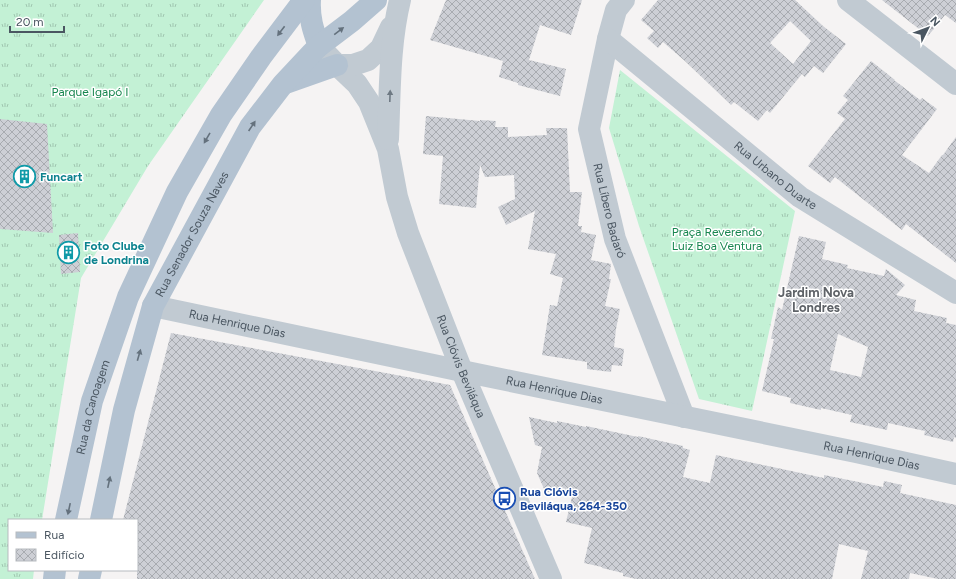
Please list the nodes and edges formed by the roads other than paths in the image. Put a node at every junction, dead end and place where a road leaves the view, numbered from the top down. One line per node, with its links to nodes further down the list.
1 (304, 0): 18 (main road, Rua da Canoagem, one-way to 18)
2 (310, 0): 8 (main road)
3 (376, 0): 8 (main road, Rua Senador Souza Naves, one-way to 3)
4 (624, 0): 7 (street, Rua Líbero Badaró)
5 (848, 0): 11 (street)
6 (399, 7): 9 (street); 12 (street, Rua Clóvis Beviláqua, one-way to 6)
7 (608, 39): 13 (street, Rua Urbano Duarte); 16 (street, Rua Líbero Badaró)
8 (319, 46): 9 (street, Rua Clóvis Beviláqua); 10 (main road, Rua Senador Souza Naves)
9 (337, 65): 10 (main road); 12 (street, Rua Clóvis Beviláqua)
10 (283, 84): 14 (main road, Rua Senador Souza Naves, one-way to 10)
11 (956, 84)
12 (388, 149): 15 (street, Rua Clóvis Beviláqua)
13 (956, 293)
14 (153, 306): 15 (street, Rua Henrique Dias); 19 (main road, Rua Senador Souza Naves, one-way to 14)
15 (462, 371): 16 (street, Rua Henrique Dias); 20 (street, Rua Clóvis Beviláqua)
16 (684, 417): 17 (street, Rua Henrique Dias)
17 (956, 474)
18 (66, 519)
19 (101, 519)
20 (551, 579)

